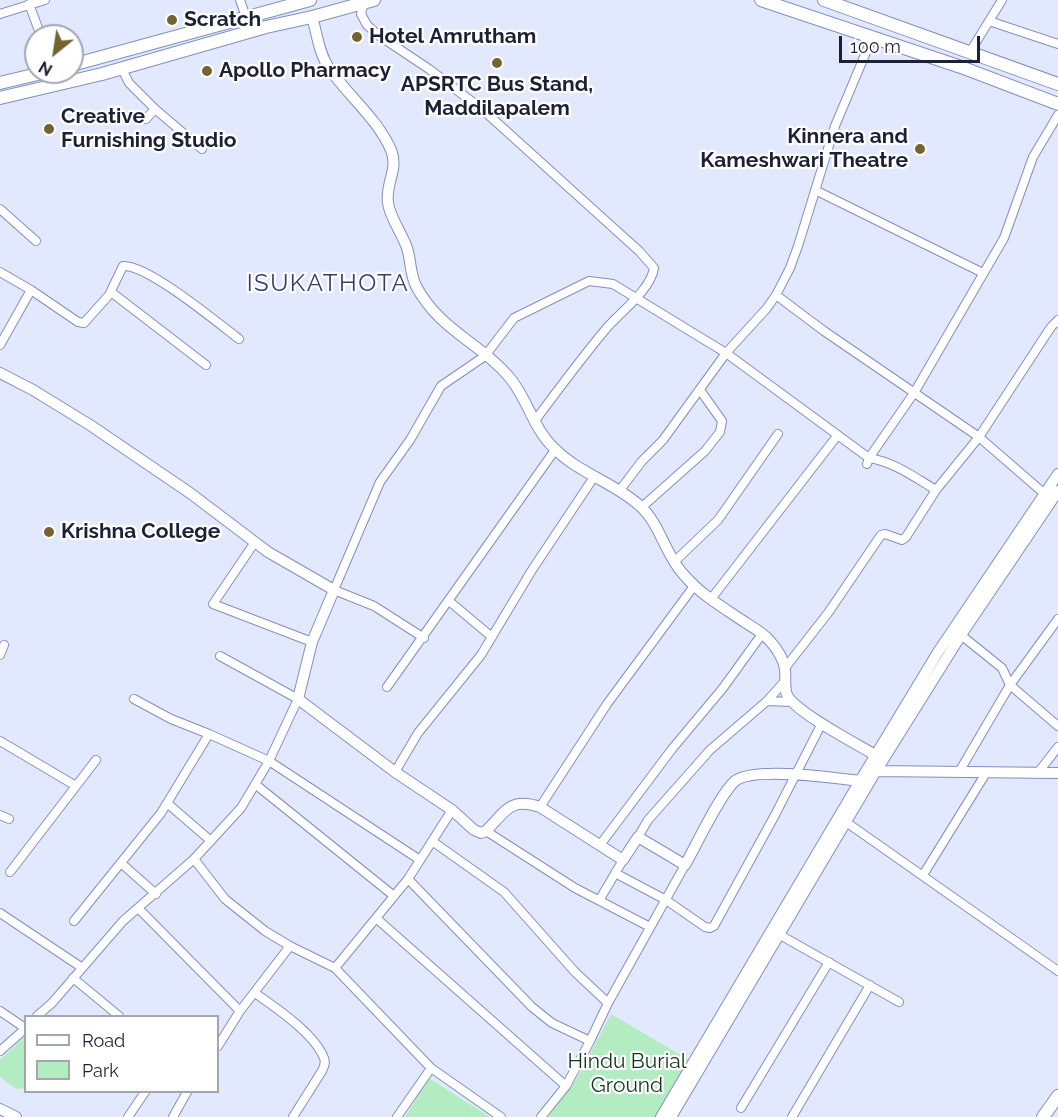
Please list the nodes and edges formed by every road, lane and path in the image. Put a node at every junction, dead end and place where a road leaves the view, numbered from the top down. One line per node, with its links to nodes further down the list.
1 (45, 0): 8 (street)
2 (240, 0): 10 (street)
3 (310, 0): 10 (main road)
4 (761, 0): 14 (main road)
5 (824, 0): 16 (main road)
6 (1002, 0): 12 (street)
7 (369, 1): 11 (main road); 36 (street)
8 (28, 4): 9 (street); 13 (street)
9 (0, 14)
10 (246, 17): 17 (main road)
11 (312, 17): 18 (main road); 41 (street)
12 (988, 21): 15 (street); 16 (street)
13 (36, 24)
14 (872, 38): 23 (main road); 28 (street)
15 (1058, 44)
16 (970, 52): 21 (main road)
17 (84, 62)
18 (121, 67): 22 (main road); 24 (street)
19 (24, 78): 20 (main road)
20 (0, 84)
21 (1058, 84)
22 (0, 98)
23 (1058, 104)
24 (155, 109): 26 (street); 27 (street)
25 (1058, 115): 32 (street)
26 (146, 119)
27 (202, 150)
28 (815, 190): 32 (street); 35 (street)
29 (0, 209): 30 (street)
30 (36, 241)
31 (0, 272): 33 (street)
32 (983, 273): 45 (street)
33 (31, 290): 34 (street); 39 (street)
34 (111, 292): 38 (street); 42 (street)
35 (776, 295): 40 (street); 45 (street)
36 (637, 297): 40 (street); 41 (street); 46 (street)
37 (1058, 320): 49 (street)
38 (239, 339)
39 (0, 345)
40 (726, 353): 44 (street); 48 (street)
41 (485, 356): 46 (street); 61 (street)
42 (206, 364)
43 (0, 372): 58 (street)
44 (700, 390): 54 (street); 57 (street)
45 (914, 393): 49 (street); 51 (street)
46 (534, 422): 50 (street)
47 (778, 434): 59 (street)
48 (837, 436): 51 (street); 62 (street)
49 (979, 436): 55 (street); 56 (street)
50 (555, 450): 53 (street); 63 (street)
51 (868, 461): 55 (street)
52 (1058, 474): 56 (street)
53 (594, 477): 54 (street); 68 (street)
54 (620, 490): 57 (street)
55 (936, 490): 73 (street)
56 (1052, 495): 66 (street); 86 (street)
57 (642, 507): 59 (street)
58 (255, 542): 61 (street); 69 (street)
59 (675, 562): 60 (street)
60 (694, 586): 62 (street); 100 (street)
61 (334, 590): 67 (street); 69 (street)
62 (711, 600): 65 (street)
63 (449, 601): 67 (street); 68 (street)
64 (1058, 619): 75 (street)
65 (762, 634): 73 (street); 109 (street)
66 (961, 635): 75 (street); 89 (street)
67 (424, 638): 76 (street)
68 (492, 638): 90 (street)
69 (312, 642): 78 (street)
70 (4, 645): 71 (street)
71 (0, 655)
72 (220, 656): 78 (street)
73 (785, 668): 74 (street)
74 (785, 681): 79 (street); 80 (street)
75 (1010, 685): 82 (street); 91 (street)
76 (387, 687)
77 (134, 699): 83 (street)
78 (298, 699): 88 (street); 90 (street)
79 (767, 701): 80 (street); 106 (street)
80 (791, 702): 81 (street)
81 (822, 723): 86 (street); 92 (street)
82 (1058, 726)
83 (209, 734): 88 (street); 99 (street)
84 (0, 741): 98 (street)
85 (1058, 747): 95 (street)
86 (876, 755): 96 (street)
87 (96, 760): 98 (street)
88 (269, 762): 97 (street); 111 (street)
89 (876, 771): 91 (street); 96 (street); 104 (street)
90 (395, 772): 101 (street)
91 (958, 772): 93 (street)
92 (797, 773): 96 (street); 114 (street); 122 (street)
93 (986, 773): 95 (street); 117 (street)
94 (1058, 773): 95 (street)
95 (1037, 774)
96 (860, 781): 162 (street)
97 (255, 784): 107 (street); 120 (street)
98 (76, 786): 115 (street)
99 (167, 803): 107 (street); 113 (street)
100 (540, 807): 105 (street); 109 (street)
101 (452, 810): 105 (street); 108 (street)
102 (0, 815): 103 (street)
103 (9, 819)
104 (846, 822): 117 (street); 128 (street)
105 (486, 831): 121 (street)
106 (638, 837): 112 (street); 114 (street)
107 (211, 841): 110 (street)
108 (432, 841): 111 (street); 138 (street)
109 (600, 845): 112 (street)
110 (194, 859): 119 (street); 129 (street)
111 (420, 860): 118 (street)
112 (623, 860): 116 (street)
113 (121, 863): 119 (street); 126 (street)
114 (685, 865): 122 (street)
115 (10, 872)
116 (615, 873): 121 (street); 122 (street)
117 (923, 875): 133 (street)
118 (408, 879): 120 (street); 145 (street)
119 (156, 894): 123 (street)
120 (394, 896): 125 (street)
121 (600, 899): 127 (street)
122 (666, 900): 127 (street)
123 (139, 909): 131 (street); 140 (street)
124 (0, 913): 131 (street)
125 (376, 918): 132 (street); 149 (street)
126 (74, 921)
127 (650, 927): 138 (street)
128 (780, 935): 130 (street); 163 (street)
129 (290, 946): 132 (street); 136 (street)
130 (829, 962): 135 (street); 154 (street)
131 (81, 968): 134 (street)
132 (336, 968): 148 (street)
133 (1058, 971)
134 (73, 978): 141 (street); 142 (street)
135 (870, 985): 137 (street); 164 (street)
136 (255, 993): 140 (street); 158 (street)
137 (899, 1002)
138 (608, 1003): 145 (street)
139 (0, 1011): 143 (street)
140 (240, 1011): 146 (street)
141 (39, 1015)
142 (117, 1015)
143 (24, 1027)
144 (24, 1029): 147 (street)
145 (590, 1041): 149 (street)
146 (219, 1044)
147 (0, 1051)
148 (431, 1068): 159 (street); 160 (street)
149 (566, 1086): 161 (street)
150 (144, 1093): 156 (street)
151 (186, 1093): 157 (street)
152 (1058, 1096): 165 (main road)
153 (0, 1108): 155 (street)
154 (741, 1108)
155 (16, 1117)
156 (128, 1117)
157 (172, 1117)
158 (293, 1117)
159 (397, 1117)
160 (501, 1117)
161 (541, 1117)
162 (661, 1117)
163 (672, 1117)
164 (792, 1117)
165 (1043, 1117)

